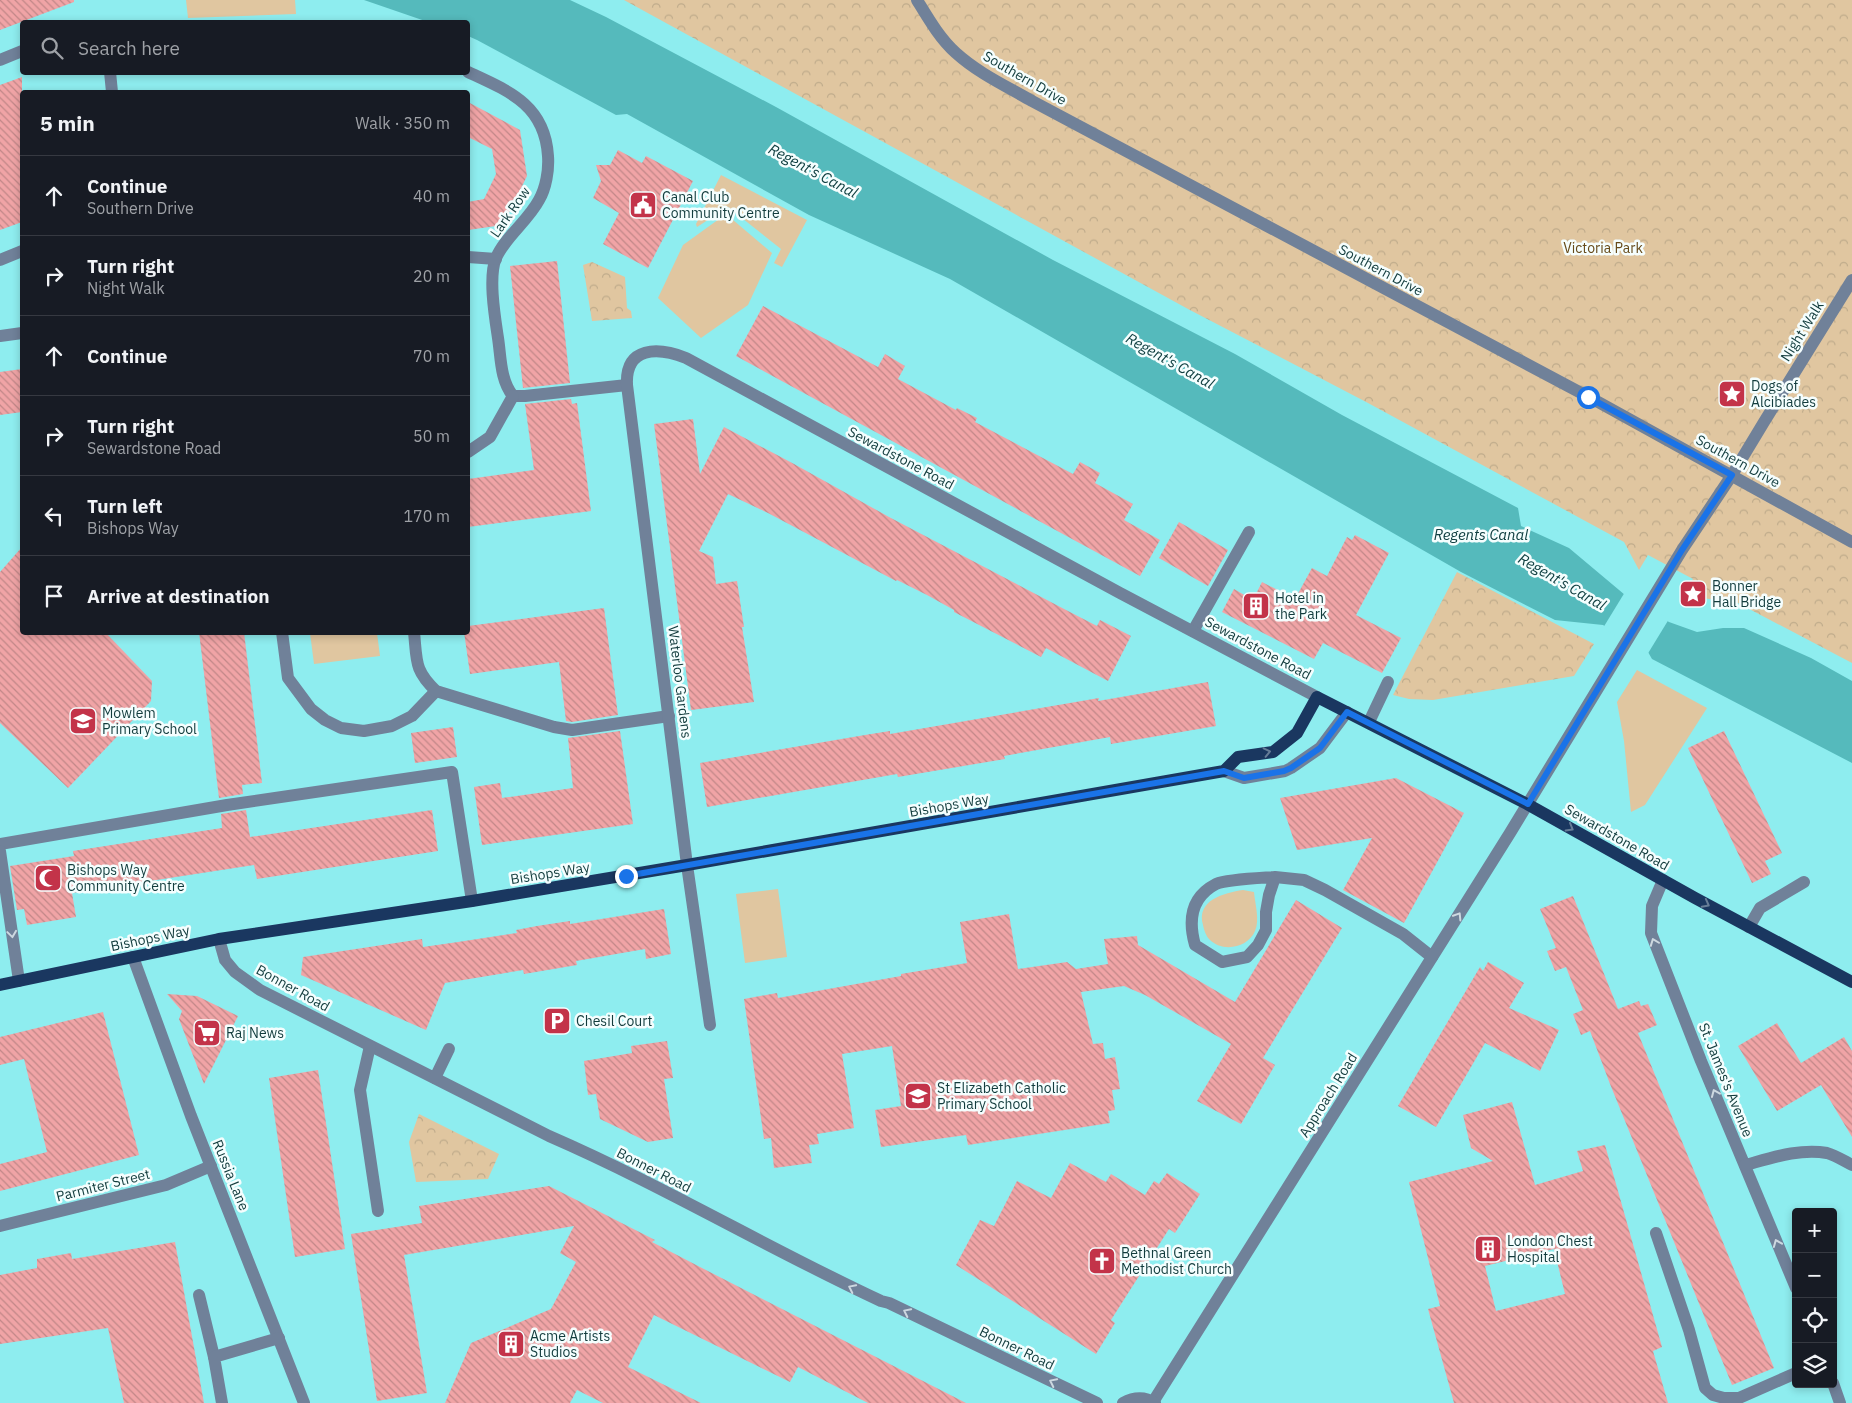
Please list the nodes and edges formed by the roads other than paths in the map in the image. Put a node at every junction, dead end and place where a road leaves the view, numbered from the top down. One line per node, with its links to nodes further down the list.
1 (917, 0): 18 (street, Southern Drive)
2 (20, 52): 3 (street)
3 (0, 60)
4 (470, 73): 9 (street, Lark Row)
5 (110, 75): 6 (street)
6 (112, 90)
7 (20, 252): 10 (street)
8 (470, 257): 9 (street)
9 (496, 259): 16 (street)
10 (0, 260)
11 (1852, 280): 18 (street, Night Walk)
12 (20, 333): 13 (street)
13 (0, 336)
14 (647, 352): 15 (street, Waterloo Gardens); 21 (street, Sewardstone Road)
15 (627, 385): 16 (street); 29 (street, Waterloo Gardens)
16 (513, 396): 17 (street)
17 (470, 451)
18 (1732, 475): 20 (street, Southern Drive); 25 (street, Night Walk)
19 (1249, 532): 21 (street)
20 (1852, 542)
21 (1193, 631): 27 (street, Sewardstone Road)
22 (282, 635): 26 (street)
23 (414, 635): 26 (street)
24 (1388, 682): 30 (street)
25 (1596, 689): 32 (street, Approach Road)
26 (436, 691): 29 (street)
27 (1317, 697): 28 (main road, Sewardstone Road); 31 (main road, Bishops Way, one-way to 27)
28 (1347, 712): 30 (main road, Sewardstone Road); 31 (street, Bishops Way)
29 (669, 716): 35 (street, Waterloo Gardens)
30 (1369, 722): 32 (main road, Sewardstone Road)
31 (1224, 771): 35 (main road, Bishops Way)
32 (1528, 804): 37 (main road, Sewardstone Road, one-way to 37); 43 (street, Approach Road, one-way to 32)
33 (0, 844): 39 (street)
34 (0, 851): 44 (street, one-way to 44)
35 (687, 865): 39 (main road, Bishops Way); 47 (street, Waterloo Gardens)
36 (1275, 878): 36 (street); 43 (street)
37 (1663, 880): 40 (main road, Sewardstone Road, one-way to 40); 51 (street, St. James's Avenue, one-way to 37)
38 (1804, 882): 40 (street)
39 (472, 901): 41 (main road, Bishops Way)
40 (1749, 927): 45 (main road, Sewardstone Road)
41 (219, 939): 42 (main road, Bishops Way); 48 (street, Bonner Road)
42 (133, 957): 44 (main road, Bishops Way); 53 (street, Russia Lane)
43 (1432, 957): 63 (street, Approach Road)
44 (19, 981): 46 (main road, Bishops Way)
45 (1852, 982)
46 (0, 985)
47 (710, 1025)
48 (370, 1046): 50 (street, Bonner Road); 54 (street)
49 (449, 1049): 50 (street)
50 (435, 1078): 66 (street, Bonner Road, one-way to 50)
51 (1745, 1165): 52 (street); 57 (street, St. James's Avenue, one-way to 51)
52 (1852, 1165)
53 (211, 1166): 55 (street, Parmiter Street); 59 (street, Russia Lane)
54 (378, 1212)
55 (0, 1226)
56 (1656, 1233): 61 (street)
57 (1792, 1278)
58 (199, 1295): 60 (street)
59 (280, 1338): 60 (street); 65 (street, Russia Lane)
60 (214, 1358): 64 (street)
61 (1792, 1374)
62 (1835, 1388): 68 (street)
63 (1154, 1402): 67 (street, Approach Road)
64 (222, 1403)
65 (304, 1403)
66 (1097, 1403)
67 (1123, 1403)
68 (1840, 1403)

